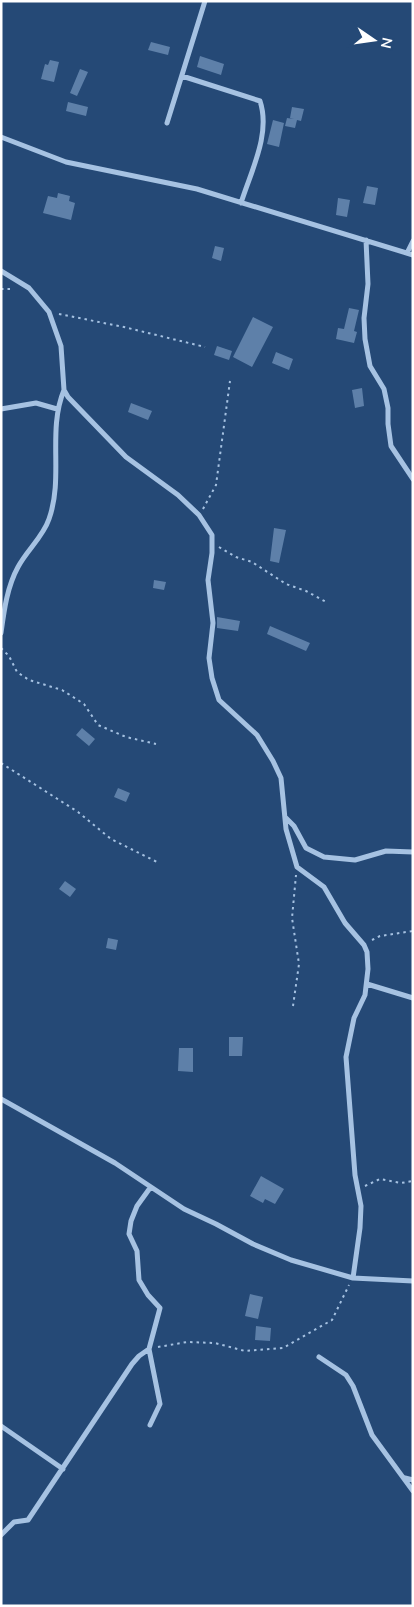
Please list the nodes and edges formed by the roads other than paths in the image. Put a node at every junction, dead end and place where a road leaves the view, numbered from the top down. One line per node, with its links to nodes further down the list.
1 (205, 1): 2 (street)
2 (182, 76): 3 (street); 5 (street)
3 (166, 123)
4 (1, 137): 5 (street)
5 (241, 203): 6 (street)
6 (366, 240): 8 (street); 13 (street)
7 (413, 241): 8 (street)
8 (410, 254)
9 (1, 271): 10 (street)
10 (64, 390): 12 (street); 15 (street)
11 (1, 408): 12 (street)
12 (57, 409): 14 (street)
13 (413, 479)
14 (1, 633)
15 (285, 816): 16 (street); 17 (street)
16 (413, 852)
17 (368, 984): 18 (street); 21 (street)
18 (413, 998)
19 (1, 1099): 20 (street)
20 (150, 1188): 21 (street); 23 (street)
21 (352, 1278): 22 (street)
22 (413, 1281)
23 (149, 1349): 25 (street); 27 (street)
24 (319, 1357): 28 (street)
25 (150, 1425)
26 (1, 1426): 27 (street)
27 (62, 1469): 31 (street)
28 (405, 1478): 29 (street); 30 (street)
29 (413, 1480)
30 (413, 1491)
31 (1, 1535)

